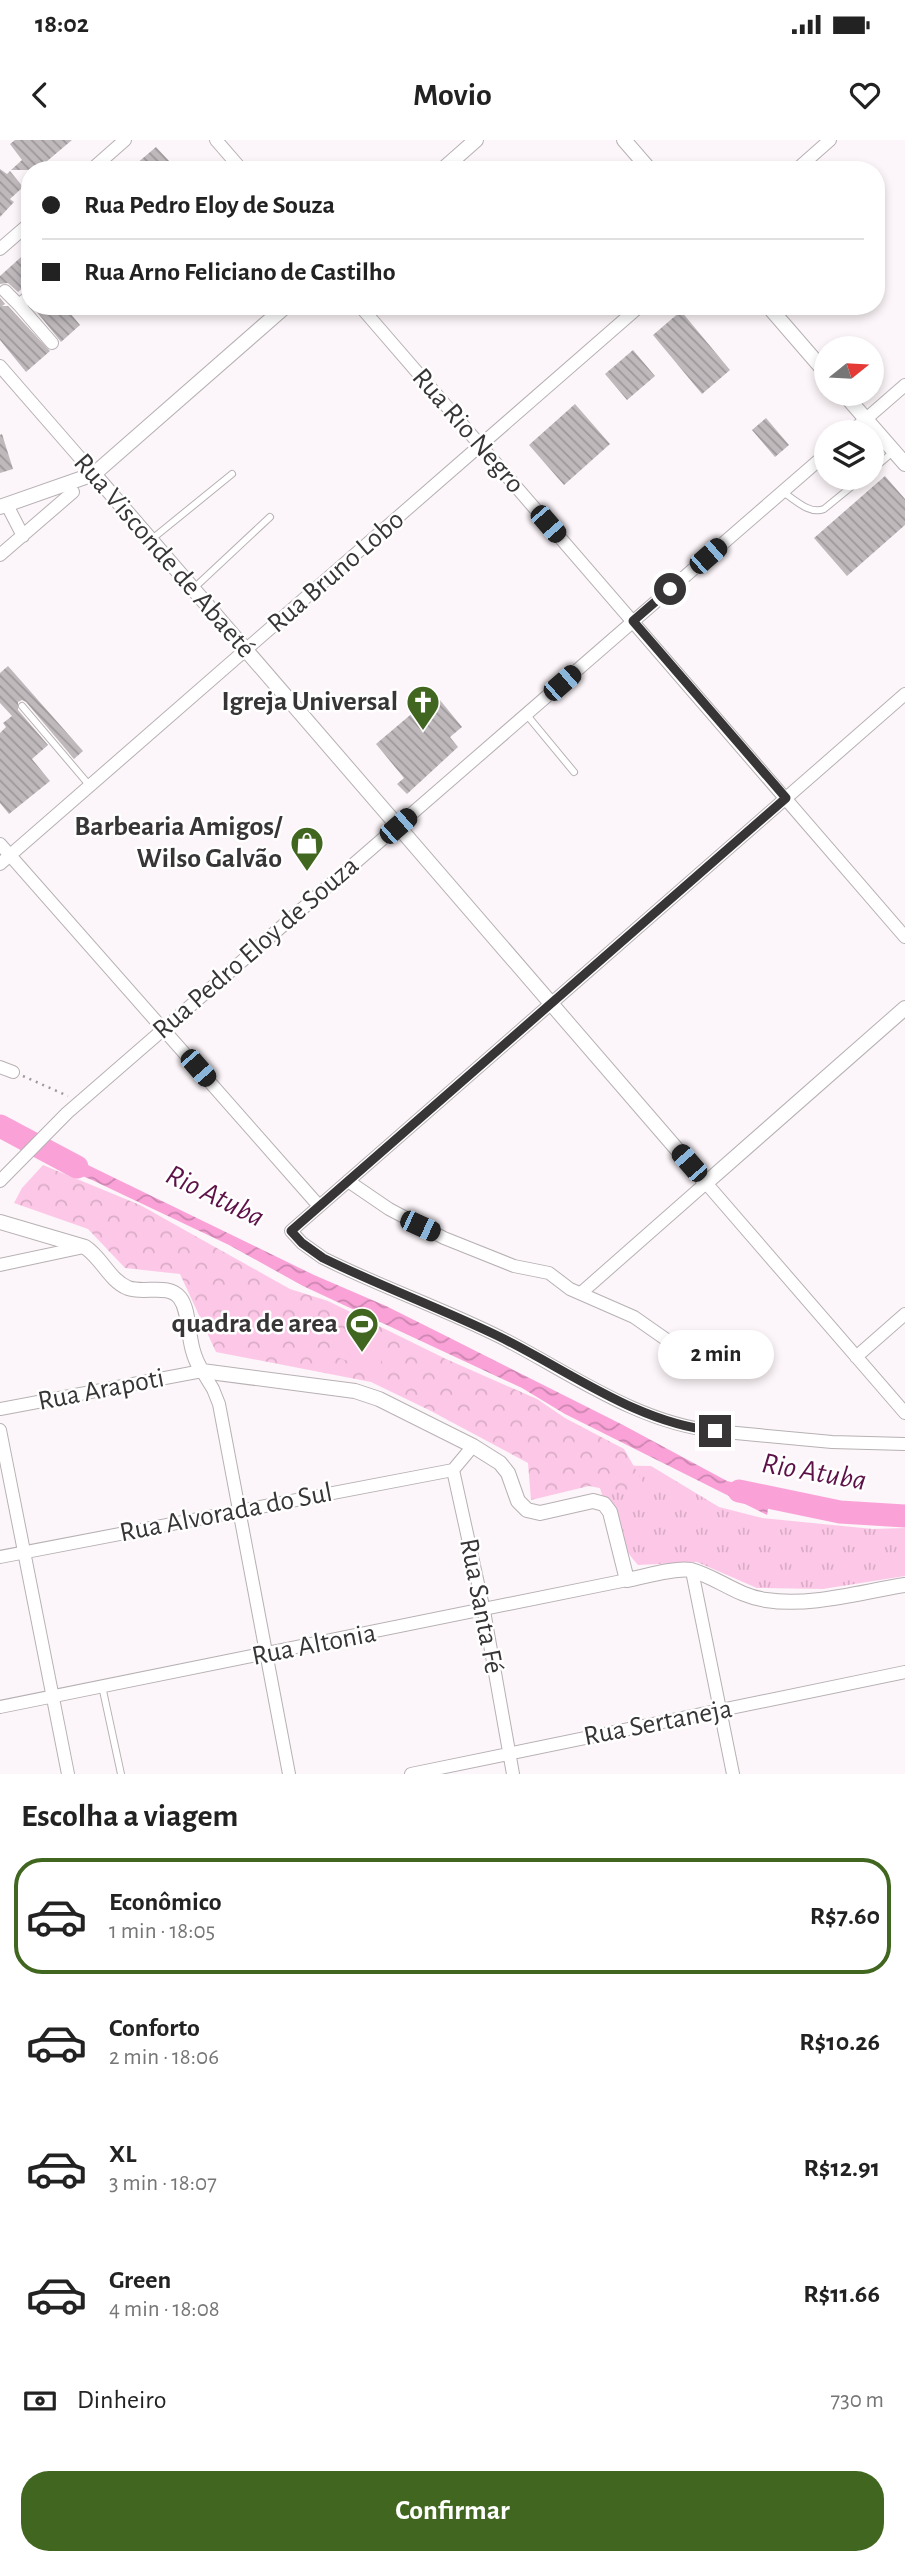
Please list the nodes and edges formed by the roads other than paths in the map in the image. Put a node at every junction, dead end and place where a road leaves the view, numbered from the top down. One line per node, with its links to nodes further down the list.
1 (125, 140): 6 (street)
2 (216, 140): 7 (street)
3 (476, 140): 8 (street)
4 (624, 140): 9 (street)
5 (830, 140): 10 (street)
6 (101, 161)
7 (234, 161)
8 (452, 161)
9 (642, 161)
10 (806, 161)
11 (21, 231): 12 (street)
12 (0, 249)
13 (5, 291): 14 (street)
14 (21, 298)
15 (34, 315): 20 (street)
16 (276, 315): 31 (street)
17 (368, 315): 26 (street, Rua Rio Negro)
18 (630, 315): 26 (street, Rua Bruno Lobo)
19 (776, 315): 21 (street)
20 (52, 343)
21 (814, 359)
22 (0, 366): 31 (street, Rua Visconde de Abaeté)
23 (905, 385): 25 (street)
24 (855, 406): 25 (street)
25 (866, 419): 27 (street)
26 (480, 445): 42 (street, Rua Rio Negro); 43 (street, Rua Bruno Lobo)
27 (894, 451): 28 (lane); 30 (street)
28 (884, 460)
29 (814, 464): 34 (street, Rua Pedro Eloy de Souza)
30 (905, 464)
31 (94, 474): 36 (street); 39 (street, Rua Visconde de Abaeté)
32 (232, 474): 39 (lane)
33 (846, 490): 34 (lane)
34 (783, 491): 42 (street, Rua Pedro Eloy de Souza)
35 (73, 492): 38 (street)
36 (3, 506): 38 (street)
37 (271, 517): 41 (lane)
38 (23, 536): 40 (street)
39 (151, 540): 41 (street, Rua Visconde de Abaeté)
40 (0, 555)
41 (193, 589): 43 (street, Rua Visconde de Abaeté)
42 (633, 621): 46 (street, Rua Pedro Eloy de Souza); 49 (street, Rua Rio Negro)
43 (246, 650): 48 (street, Rua Bruno Lobo); 50 (street, Rua Visconde de Abaeté)
44 (905, 694): 49 (street)
45 (22, 706): 48 (lane)
46 (526, 714): 47 (lane); 50 (street, Rua Pedro Eloy de Souza)
47 (574, 772)
48 (90, 786): 52 (street, Rua Bruno Lobo)
49 (786, 798): 54 (street, Rua Rio Negro); 55 (street)
50 (398, 826): 55 (street, Rua Visconde de Abaeté); 57 (street, Rua Pedro Eloy de Souza)
51 (0, 844): 52 (street)
52 (10, 855): 53 (street, Rua Bruno Lobo); 57 (street)
53 (0, 864)
54 (905, 937)
55 (551, 1003): 61 (street); 62 (street, Rua Visconde de Abaeté)
56 (905, 1009): 62 (street)
57 (163, 1029): 60 (street, Rua Pedro Eloy de Souza); 63 (street)
58 (0, 1067): 59 (street)
59 (13, 1072)
60 (0, 1181)
61 (348, 1181): 63 (street); 67 (street)
62 (706, 1183): 67 (street); 69 (street, Rua Visconde de Abaeté)
63 (319, 1206): 75 (street)
64 (0, 1222): 65 (street)
65 (85, 1247): 66 (street); 71 (street)
66 (0, 1265)
67 (580, 1293): 70 (street)
68 (905, 1314): 69 (street)
69 (856, 1357): 73 (street, Rua Visconde de Abaeté)
70 (694, 1359)
71 (202, 1371): 72 (street, Rua Arapoti); 76 (street); 78 (street)
72 (0, 1409)
73 (905, 1413)
74 (0, 1430): 79 (street)
75 (905, 1444)
76 (473, 1446): 77 (street); 82 (street)
77 (453, 1470): 78 (street, Rua Alvorada do Sul); 84 (street, Rua Santa Fé)
78 (239, 1510): 79 (street, Rua Alvorada do Sul); 85 (street)
79 (24, 1552): 80 (street, Rua Alvorada do Sul); 88 (street)
80 (0, 1557)
81 (692, 1571): 82 (street); 83 (street); 90 (street)
82 (627, 1580): 84 (street, Rua Altonia)
83 (905, 1585)
84 (484, 1611): 85 (street, Rua Altonia); 91 (street, Rua Santa Fé)
85 (267, 1655): 87 (street, Rua Altonia); 94 (street)
86 (905, 1672): 90 (street, Rua Sertaneja)
87 (102, 1686): 88 (street, Rua Altonia); 93 (lane)
88 (52, 1696): 89 (street, Rua Altonia); 92 (street)
89 (0, 1707)
90 (720, 1711): 91 (street, Rua Sertaneja); 97 (street)
91 (509, 1754): 95 (street, Rua Sertaneja); 96 (street, Rua Santa Fé)
92 (68, 1774)
93 (121, 1774)
94 (289, 1774)
95 (411, 1774)
96 (513, 1774)
97 (733, 1774)

